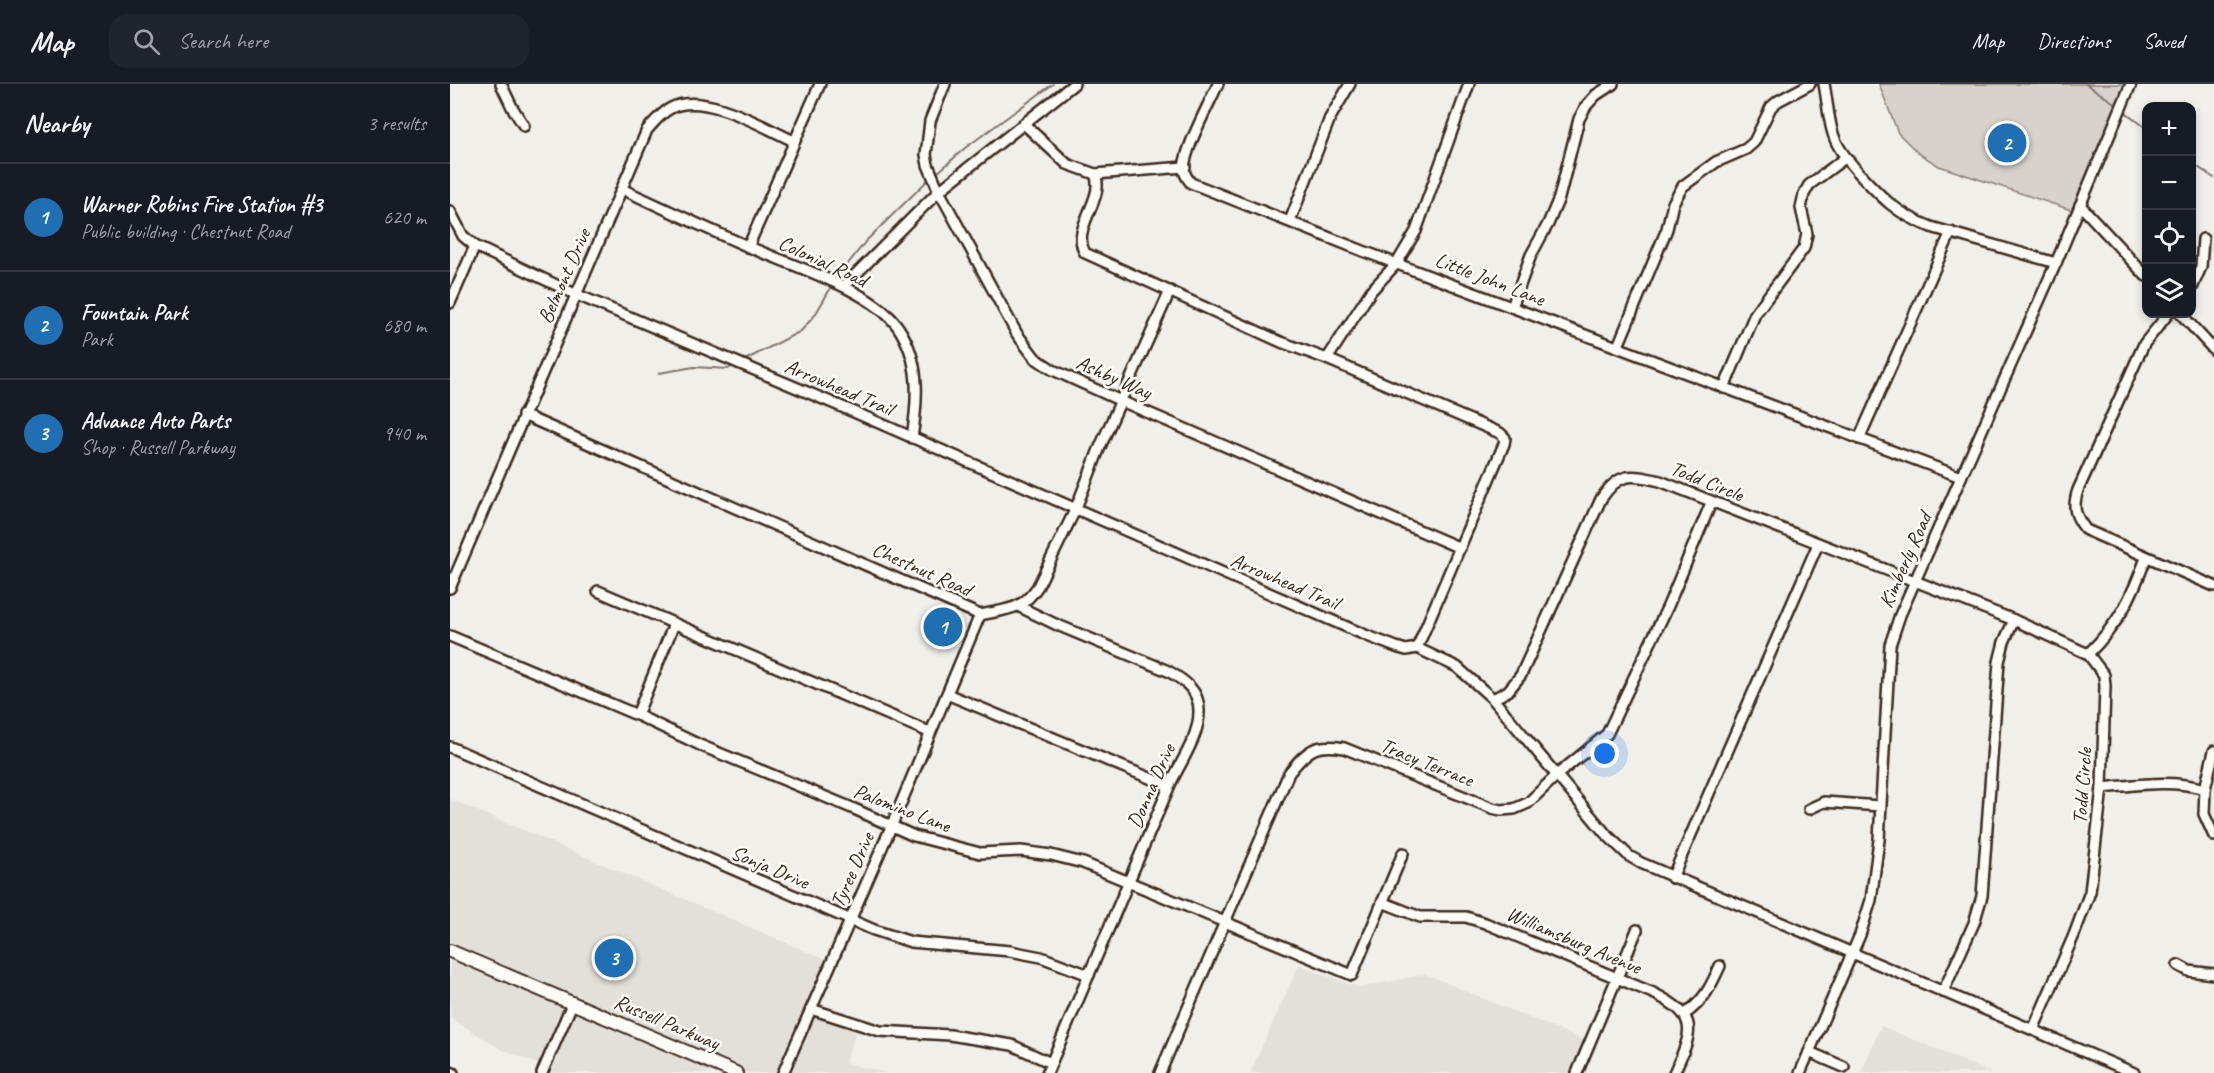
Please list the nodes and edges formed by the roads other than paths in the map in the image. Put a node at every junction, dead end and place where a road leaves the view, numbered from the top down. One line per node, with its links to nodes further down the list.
1 (501, 84): 13 (street)
2 (819, 84): 14 (street)
3 (945, 84): 19 (street, Ashby Way)
4 (1074, 84): 12 (street)
5 (1218, 84): 16 (street)
6 (1350, 84): 22 (street)
7 (1469, 84): 27 (street)
8 (1613, 84): 35 (street)
9 (1810, 84): 38 (street)
10 (1824, 84): 15 (street)
11 (2131, 84): 20 (street, Kimberly Road)
12 (1024, 124): 17 (street); 19 (street)
13 (524, 126)
14 (794, 141): 18 (street, Belmont Drive); 26 (street)
15 (1845, 158): 23 (street); 41 (street)
16 (1185, 167): 17 (street); 22 (street, Little John Lane)
17 (1095, 174): 32 (street)
18 (622, 189): 26 (street, Colonial Road); 33 (street, Belmont Drive)
19 (939, 191): 31 (street); 42 (street, Ashby Way)
20 (2080, 205): 28 (street, Kimberly Road); 29 (street)
21 (450, 211): 25 (street, Arrowhead Trail)
22 (1290, 221): 27 (street, Little John Lane)
23 (1951, 232): 28 (street); 45 (street)
24 (2203, 239): 30 (street)
25 (475, 246): 33 (street, Arrowhead Trail); 34 (street)
26 (748, 247): 31 (street, Colonial Road)
27 (1398, 263): 35 (street, Little John Lane); 40 (street)
28 (2056, 263): 46 (street, Kimberly Road)
29 (2142, 272)
30 (2196, 279)
31 (844, 286): 44 (street, Colonial Road)
32 (1170, 291): 40 (street); 42 (street)
33 (575, 294): 43 (street, Belmont Drive); 44 (street, Arrowhead Trail)
34 (450, 303)
35 (1512, 307): 38 (street, Little John Lane)
36 (2165, 318): 51 (street)
37 (2185, 318): 39 (street)
38 (1618, 346): 41 (street, Little John Lane)
39 (2214, 350)
40 (1327, 359): 50 (street)
41 (1724, 388): 45 (street, Little John Lane)
42 (1121, 401): 48 (street); 50 (street, Ashby Way)
43 (523, 415): 54 (street, Belmont Drive); 57 (street, Chestnut Road)
44 (912, 438): 48 (street, Arrowhead Trail)
45 (1858, 439): 46 (street, Little John Lane)
46 (1961, 477): 52 (street, Kimberly Road)
47 (1711, 503): 49 (street, Todd Circle); 64 (street, Todd Circle); 69 (street, Tracy Terrace)
48 (1076, 508): 56 (street); 61 (street, Arrowhead Trail)
49 (1818, 544): 52 (street, Todd Circle); 78 (street)
50 (1460, 548): 61 (street)
51 (2146, 558): 53 (street); 62 (street)
52 (1916, 581): 58 (street, Todd Circle); 73 (street, Kimberly Road)
53 (2214, 586)
54 (450, 588)
55 (598, 591): 59 (street)
56 (1020, 607): 57 (street, Chestnut Road); 70 (street, Donna Drive)
57 (980, 615): 63 (street, Tyree Drive)
58 (2014, 621): 62 (street, Todd Circle); 91 (street)
59 (674, 624): 65 (street); 66 (street)
60 (450, 636): 65 (street, Palomino Lane)
61 (1417, 648): 64 (street)
62 (2088, 654): 71 (street, Todd Circle)
63 (947, 694): 66 (street, Tyree Drive); 70 (street)
64 (1493, 699): 69 (street)
65 (637, 715): 75 (street, Palomino Lane)
66 (929, 732): 75 (street, Tyree Drive)
67 (450, 747): 81 (street, Sonja Drive)
68 (2214, 751): 72 (street)
69 (1558, 774): 78 (street); 82 (street, Tracy Terrace)
70 (1169, 786): 79 (street, Donna Drive)
71 (2102, 788): 72 (street); 95 (street, Todd Circle)
72 (2205, 789): 76 (street)
73 (1880, 806): 74 (street); 85 (street, Kimberly Road)
74 (1809, 809)
75 (891, 827): 79 (street, Palomino Lane); 81 (street, Tyree Drive)
76 (2214, 836)
77 (1403, 853): 80 (street)
78 (1672, 878): 85 (street)
79 (1130, 882): 82 (street, Palomino Lane); 89 (street, Donna Drive)
80 (1382, 902): 82 (street, Palomino Lane); 90 (street, Williamsburg Avenue)
81 (849, 921): 89 (street, Sonja Drive); 93 (street, Tyree Drive)
82 (1224, 922): 103 (street, Tracy Terrace)
83 (1637, 930): 90 (street)
84 (450, 951): 92 (main road, Russell Parkway)
85 (1852, 952): 91 (street); 96 (street, Kimberly Road)
86 (2178, 965): 88 (street)
87 (1720, 966): 94 (street)
88 (2214, 974)
89 (1089, 975): 97 (street, Donna Drive)
90 (1617, 978): 94 (street, Williamsburg Avenue); 104 (street)
91 (1943, 992): 95 (street)
92 (572, 1004): 99 (street); 100 (main road, Russell Parkway)
93 (811, 1009): 97 (street); 101 (street, Tyree Drive)
94 (1685, 1014): 105 (street)
95 (2033, 1030): 107 (street)
96 (1809, 1052): 98 (street); 106 (street, Kimberly Road)
97 (1051, 1063): 102 (street, Donna Drive)
98 (1844, 1066)
99 (542, 1073)
100 (736, 1073)
101 (783, 1073)
102 (1047, 1073)
103 (1160, 1073)
104 (1577, 1073)
105 (1674, 1073)
106 (1800, 1073)
107 (2134, 1073)

